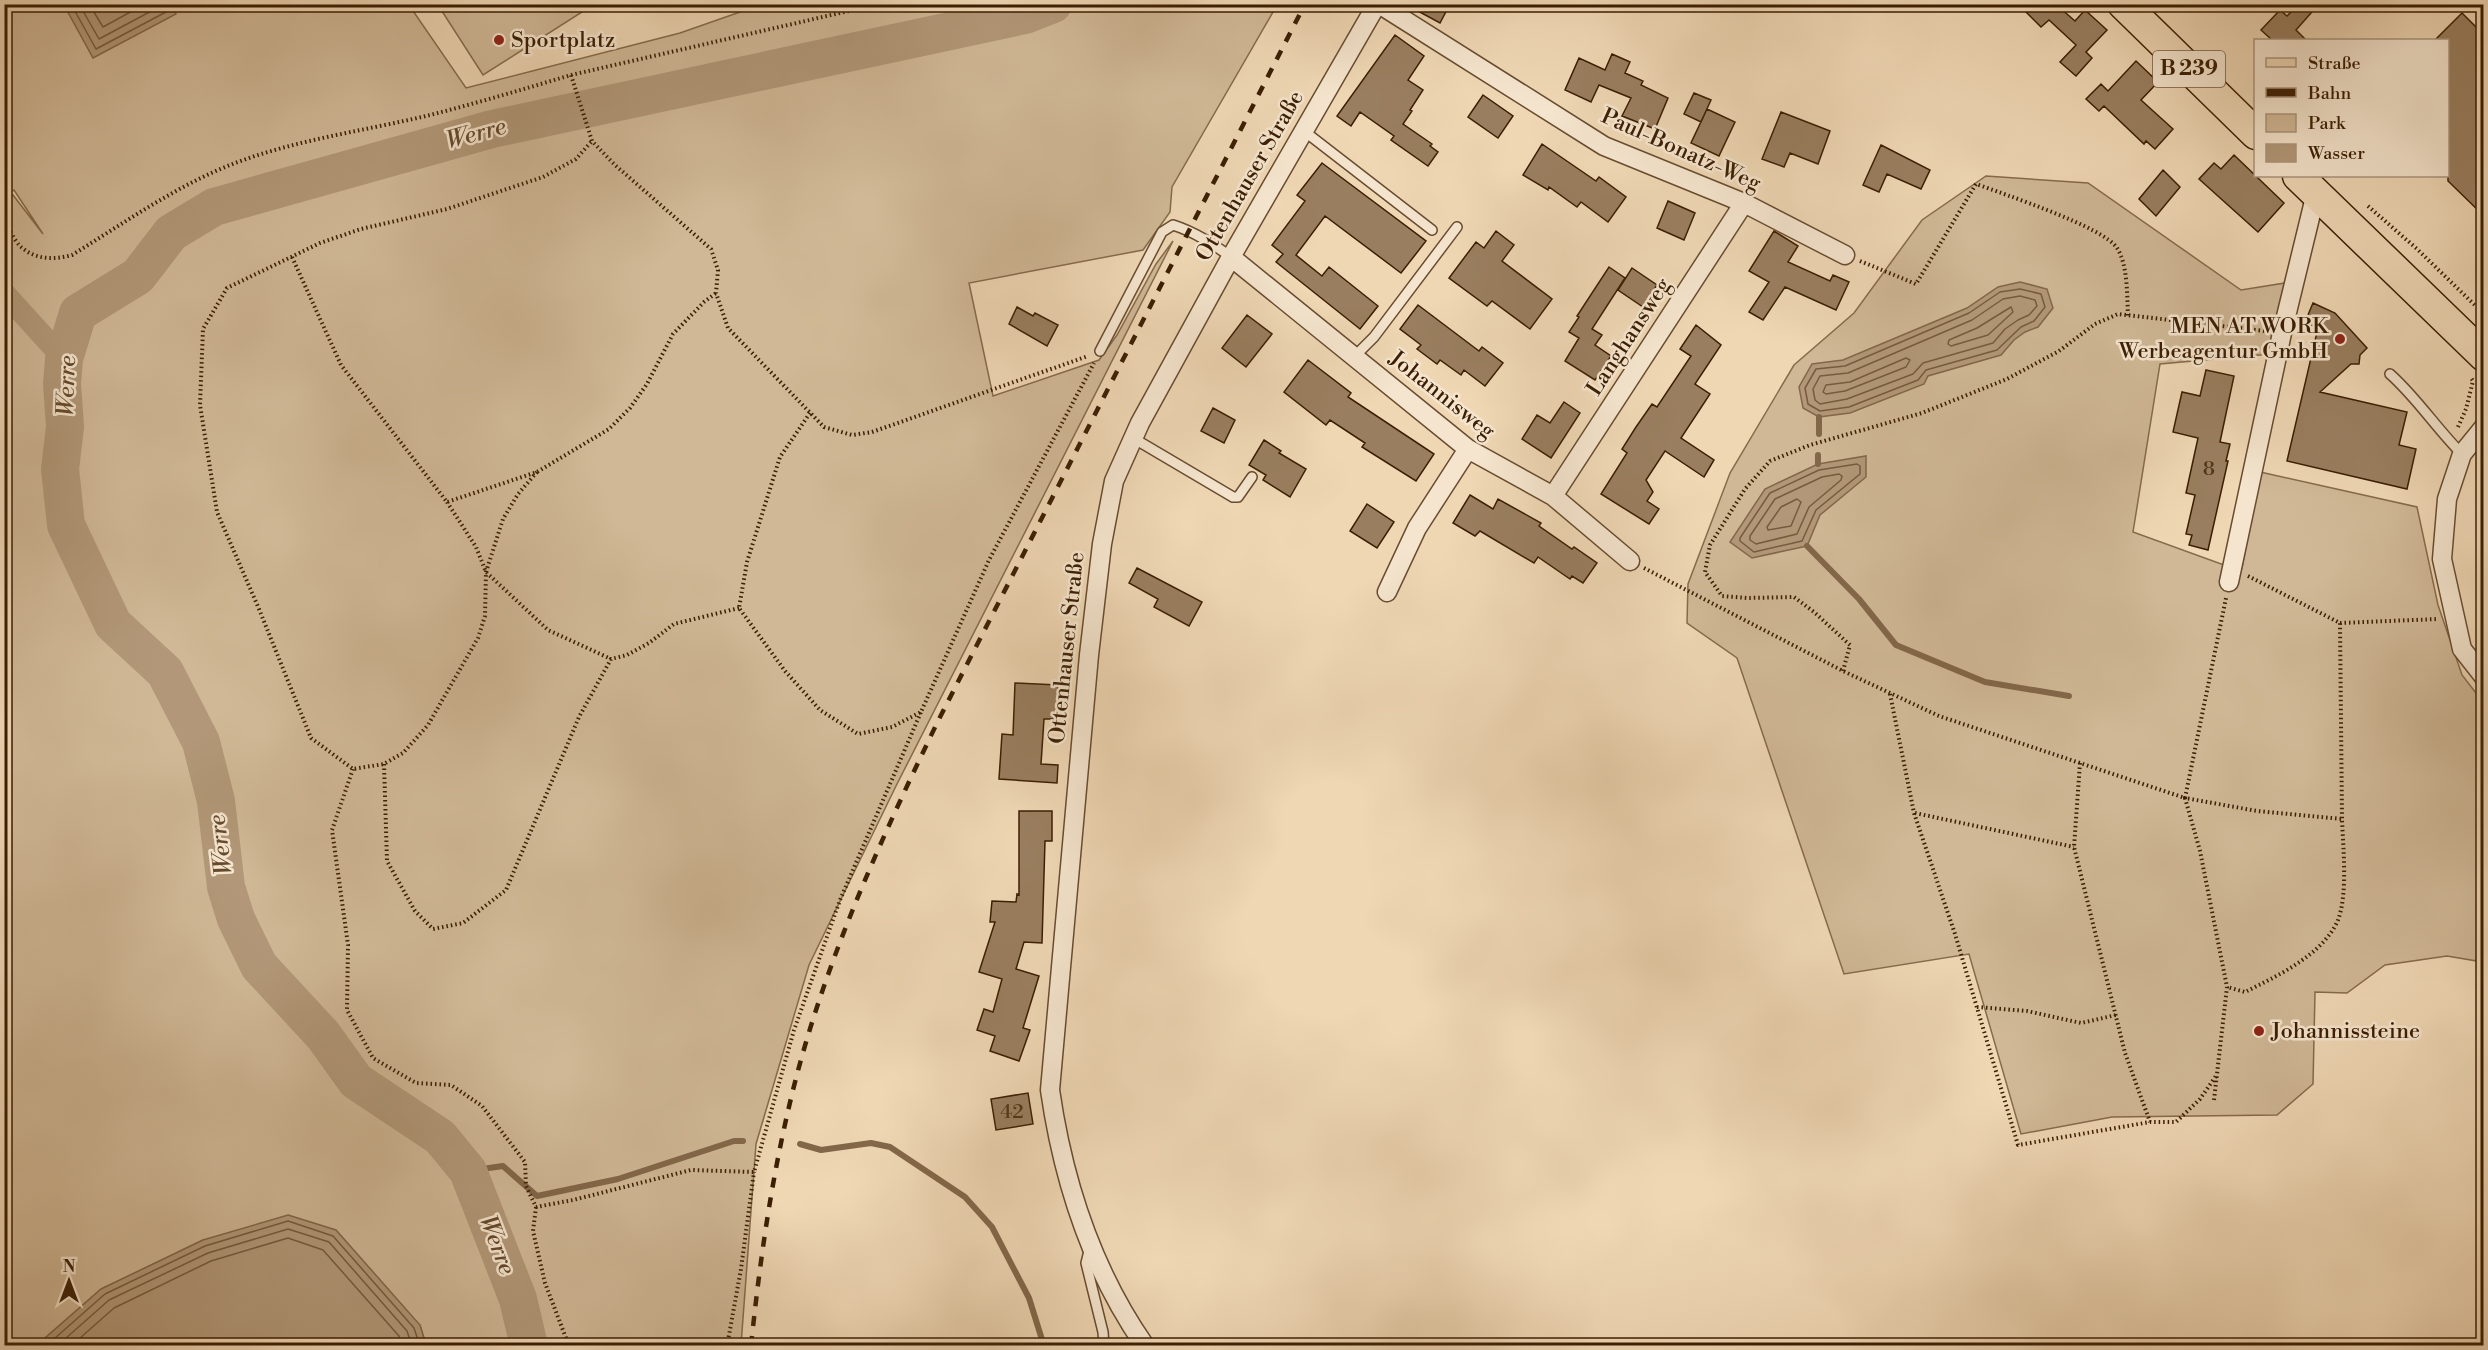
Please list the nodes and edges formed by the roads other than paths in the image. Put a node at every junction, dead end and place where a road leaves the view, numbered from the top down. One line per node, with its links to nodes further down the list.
1 (1378, 4): 3 (street, Ottenhauser Straße); 6 (street, Paul-Bonatz-Weg)
2 (2123, 4): 4 (main road, B 239)
3 (1304, 131): 8 (lane); 10 (street, Ottenhauser Straße)
4 (2254, 132)
5 (2307, 184): 13 (main road); 22 (street)
6 (1744, 203): 9 (street, Paul-Bonatz-Weg); 20 (street, Langhansweg)
7 (1457, 227): 12 (lane)
8 (1432, 230)
9 (1845, 255)
10 (1231, 257): 11 (lane); 12 (street, Johannisweg); 16 (street, Ottenhauser Straße)
11 (1100, 351)
12 (1354, 357): 18 (street, Johannisweg)
13 (2476, 365)
14 (2390, 374): 17 (lane)
15 (2484, 427): 17 (street)
16 (1133, 438): 19 (lane); 25 (street, Ottenhauser Straße)
17 (2456, 448): 24 (street)
18 (1468, 449): 20 (street, Johannisweg); 23 (street)
19 (1251, 477)
20 (1553, 496): 21 (street, Johannisweg)
21 (1630, 561)
22 (2231, 575)
23 (1388, 592)
24 (2484, 677)
25 (1090, 1245): 26 (lane); 27 (street, Ottenhauser Straße)
26 (1104, 1346)
27 (1145, 1346)

